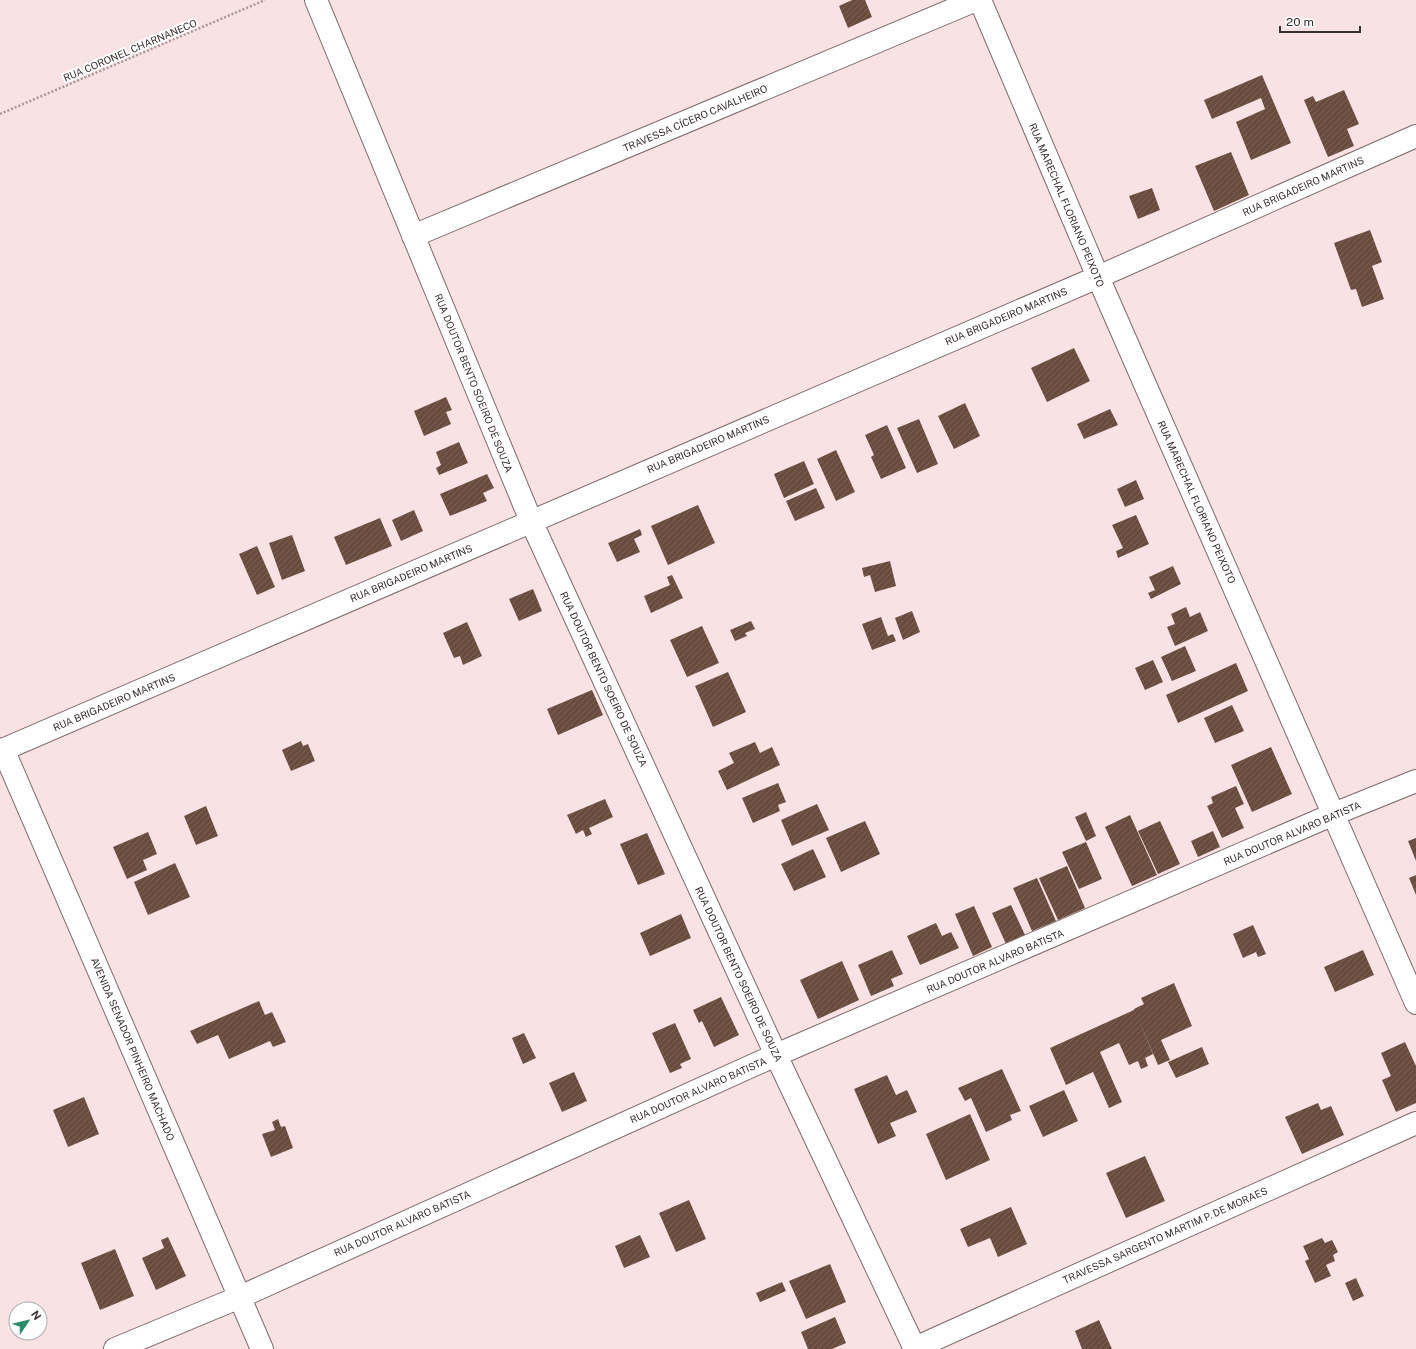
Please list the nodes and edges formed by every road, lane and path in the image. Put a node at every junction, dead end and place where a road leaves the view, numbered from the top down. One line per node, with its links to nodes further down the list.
1 (265, 0): 5 (path, RUA CORONEL CHARNANECO)
2 (316, 0): 7 (street, RUA DOUTOR BENTO SOEIRO DE SOUZA)
3 (976, 0): 7 (street, TRAVESSA CÍCERO CAVALHEIRO)
4 (980, 0): 8 (street, RUA MARECHAL FLORIANO PEIXOTO)
5 (0, 114)
6 (1416, 136): 8 (street, RUA BRIGADEIRO MARTINS)
7 (413, 236): 9 (street, RUA DOUTOR BENTO SOEIRO DE SOUZA)
8 (1098, 277): 9 (street, RUA BRIGADEIRO MARTINS); 12 (street, RUA MARECHAL FLORIANO PEIXOTO)
9 (531, 521): 10 (street, RUA BRIGADEIRO MARTINS); 14 (street, RUA DOUTOR BENTO SOEIRO DE SOUZA)
10 (2, 750): 16 (street, AVENIDA SENADOR PINHEIRO MACHADO)
11 (1416, 781): 12 (street, RUA DOUTOR ALVARO BATISTA)
12 (1334, 814): 13 (street, RUA MARECHAL FLORIANO PEIXOTO); 14 (street, RUA DOUTOR ALVARO BATISTA)
13 (1416, 1004)
14 (776, 1055): 16 (street, RUA DOUTOR ALVARO BATISTA); 19 (street, RUA DOUTOR BENTO SOEIRO DE SOUZA)
15 (1416, 1122): 19 (street, TRAVESSA SARGENTO MARTIM P. DE MORAES)
16 (240, 1296): 17 (street, RUA DOUTOR ALVARO BATISTA); 18 (street, AVENIDA SENADOR PINHEIRO MACHADO)
17 (115, 1349)
18 (262, 1349)
19 (915, 1349)

